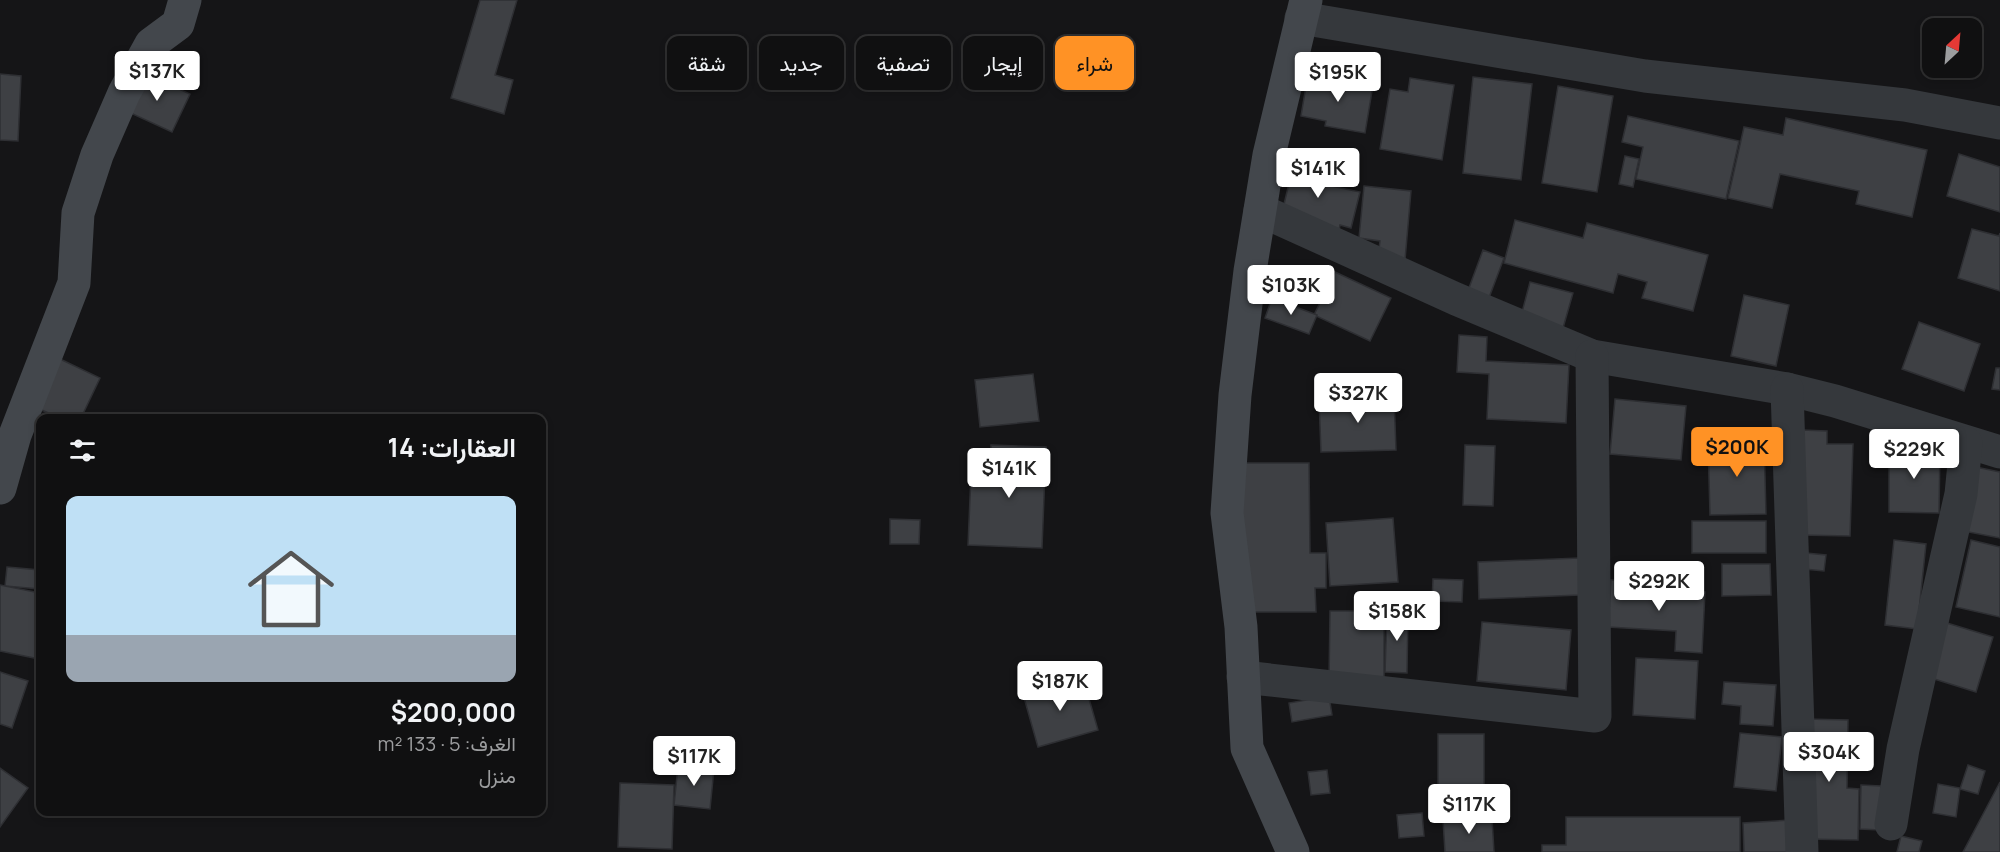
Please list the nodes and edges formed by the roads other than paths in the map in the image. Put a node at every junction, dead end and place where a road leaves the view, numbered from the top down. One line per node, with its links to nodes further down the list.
1 (185, 0): 9 (street)
2 (1304, 9): 3 (street); 4 (street)
3 (2000, 123)
4 (1260, 210): 5 (street); 10 (street)
5 (1592, 356): 6 (street); 10 (street)
6 (1786, 389): 7 (street); 13 (street)
7 (1966, 443): 8 (street); 11 (street)
8 (2000, 452)
9 (0, 488)
10 (1243, 677): 12 (street)
11 (1891, 824)
12 (1293, 852)
13 (1802, 852)

